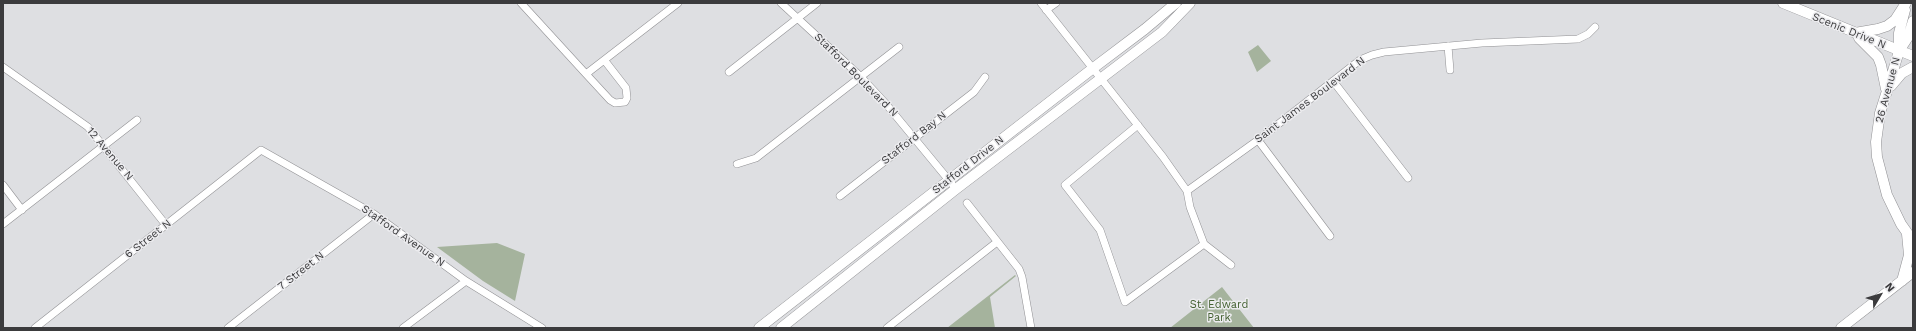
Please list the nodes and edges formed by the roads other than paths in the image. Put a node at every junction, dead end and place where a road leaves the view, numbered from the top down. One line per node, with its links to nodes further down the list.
1 (521, 3): 26 (street)
2 (678, 3): 20 (street)
3 (781, 3): 12 (street, Stafford Boulevard N)
4 (817, 3): 12 (street)
5 (1041, 3): 11 (street)
6 (1056, 3): 11 (street)
7 (1176, 3): 23 (main road, Stafford Drive N)
8 (1190, 3): 29 (main road, Stafford Drive N)
9 (1906, 3): 15 (main road); 18 (main road)
10 (1782, 4): 15 (main road, Scenic Drive N)
11 (1046, 10): 23 (street)
12 (797, 18): 25 (street); 27 (street, Stafford Boulevard N)
13 (1913, 21): 18 (main road)
14 (1595, 27): 16 (street, Saint James Boulevard N)
15 (1854, 33): 18 (main road, Scenic Drive N); 31 (main road)
16 (1448, 46): 24 (street); 30 (street, Saint James Boulevard N)
17 (898, 47): 27 (street)
18 (1899, 51): 19 (main road, Scenic Drive N); 31 (main road, 26 Avenue N)
19 (1913, 56)
20 (604, 61): 26 (street); 26 (street)
21 (3, 66): 36 (street, 12 Avenue N)
22 (1913, 67): 31 (main road)
23 (1092, 69): 29 (street); 40 (main road, Stafford Drive N)
24 (1450, 70)
25 (729, 72)
26 (586, 74)
27 (860, 76): 34 (street, Stafford Boulevard N); 38 (street)
28 (985, 77): 34 (street, Stafford Bay N)
29 (1101, 78): 33 (street); 42 (main road, Stafford Drive N)
30 (1333, 81): 35 (street, Saint James Boulevard N); 39 (street)
31 (1887, 91): 50 (main road, 26 Avenue N)
32 (137, 120): 36 (street)
33 (1138, 125): 43 (street); 54 (street)
34 (915, 137): 40 (street, Stafford Boulevard N); 44 (street, Stafford Bay N)
35 (1258, 140): 43 (street, Saint James Boulevard N); 51 (street)
36 (105, 146): 46 (street); 49 (street, 12 Avenue N)
37 (261, 150): 47 (street, Stafford Avenue N); 49 (street, 6 Street N)
38 (737, 164)
39 (1408, 178)
40 (949, 180): 42 (street, Stafford Boulevard N); 64 (main road, Stafford Drive N)
41 (3, 185): 46 (street)
42 (956, 189): 65 (main road, Stafford Drive N)
43 (1187, 192): 54 (street)
44 (840, 196)
45 (967, 203): 53 (street)
46 (22, 210): 48 (street)
47 (374, 214): 57 (street, Stafford Avenue N); 61 (street, 7 Street N)
48 (3, 224)
49 (166, 225): 60 (street, 6 Street N)
50 (1907, 233): 52 (main road, 26 Avenue N); 58 (main road)
51 (1330, 236)
52 (1913, 241)
53 (997, 242): 66 (street); 67 (street)
54 (1204, 244): 55 (street)
55 (1231, 265)
56 (1913, 272): 58 (main road)
57 (466, 281): 62 (street); 63 (street, Stafford Avenue N)
58 (1902, 281): 59 (main road); 68 (main road)
59 (1913, 281)
60 (34, 328)
61 (228, 328)
62 (403, 328)
63 (542, 328)
64 (759, 328)
65 (781, 328)
66 (887, 328)
67 (1031, 328)
68 (1841, 328)

